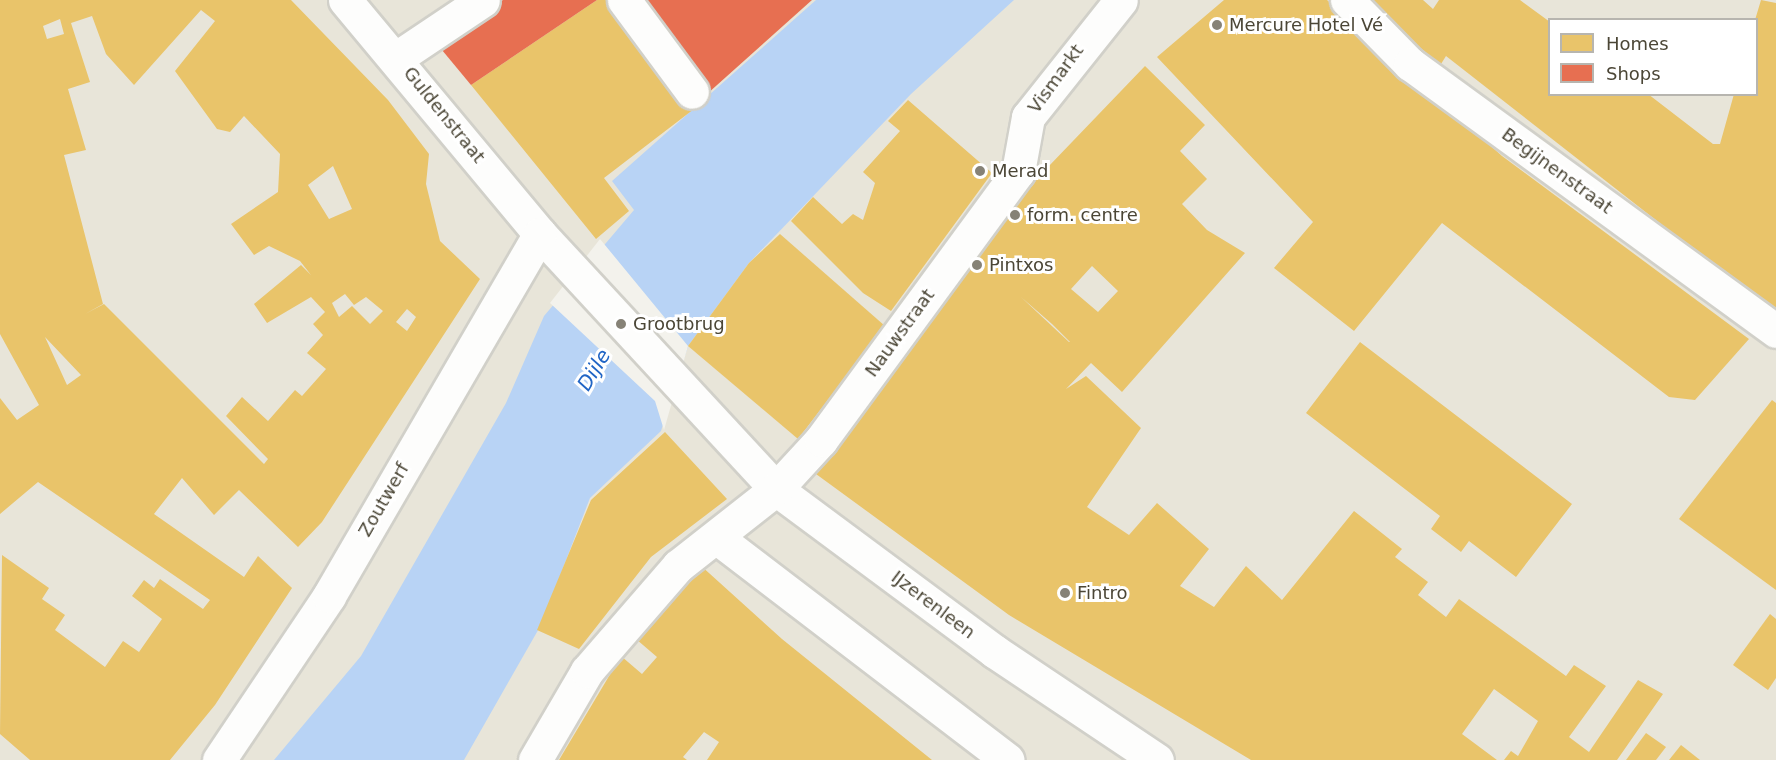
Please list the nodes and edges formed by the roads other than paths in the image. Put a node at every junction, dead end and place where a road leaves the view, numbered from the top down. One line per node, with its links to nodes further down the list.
1 (345, 0): 6 (street, Guldenstraat)
2 (483, 0): 6 (street)
3 (624, 0): 7 (street)
4 (1121, 0): 8 (street, Vismarkt)
5 (1347, 0): 10 (street, Begijnenstraat)
6 (398, 57): 9 (street, Guldenstraat)
7 (692, 92)
8 (1018, 172): 11 (street, Nauwstraat)
9 (540, 234): 11 (street); 13 (street, Zoutwerf)
10 (1776, 331)
11 (776, 489): 12 (street); 16 (street, IJzerenleen)
12 (708, 545): 14 (street); 15 (street)
13 (219, 760)
14 (534, 760)
15 (1008, 760)
16 (1157, 760)

